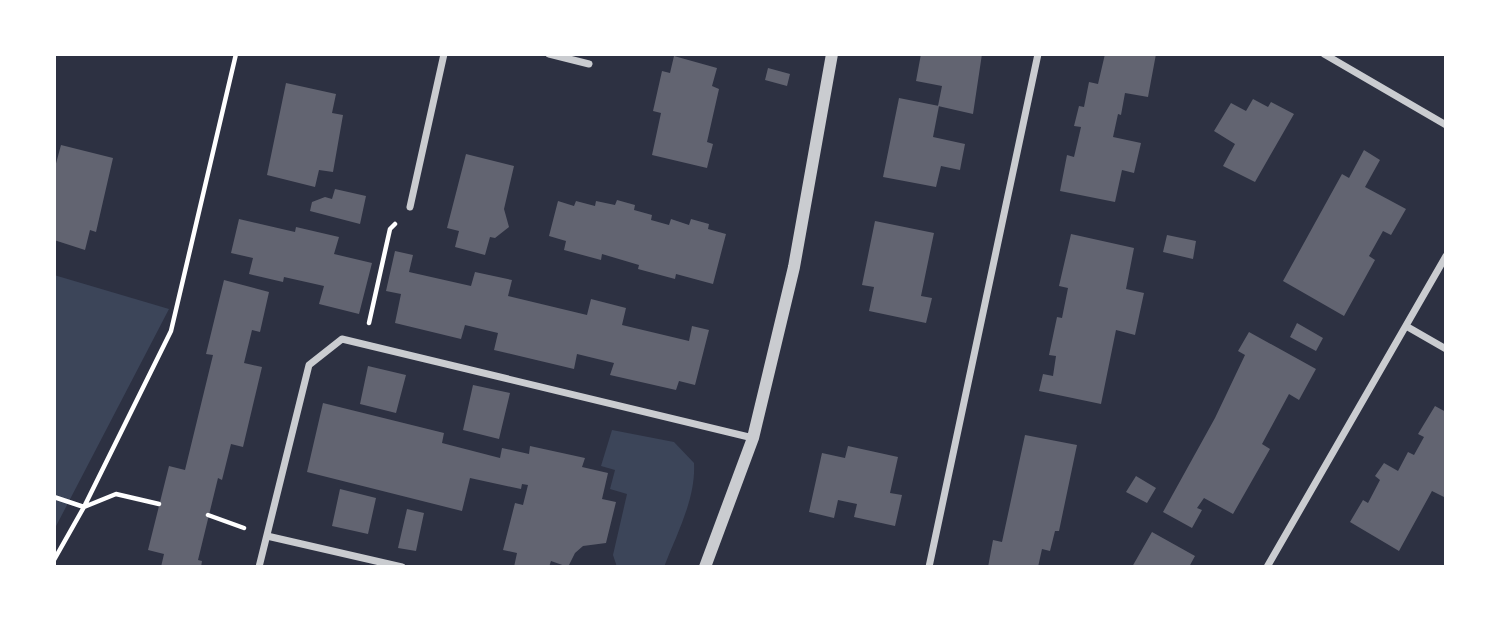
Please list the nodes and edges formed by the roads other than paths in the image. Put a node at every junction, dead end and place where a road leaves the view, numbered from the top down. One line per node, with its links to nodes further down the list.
1 (444, 54): 8 (street)
2 (549, 54): 6 (street)
3 (832, 54): 12 (street)
4 (1038, 54): 17 (street)
5 (1324, 54): 7 (street)
6 (589, 64)
7 (1446, 125)
8 (410, 208)
9 (1446, 256): 10 (street)
10 (1406, 326): 11 (street); 18 (street)
11 (1446, 349)
12 (753, 438): 13 (street); 16 (street)
13 (267, 536): 14 (street); 15 (street)
14 (259, 567)
15 (402, 567)
16 (705, 567)
17 (929, 567)
18 (1267, 567)

